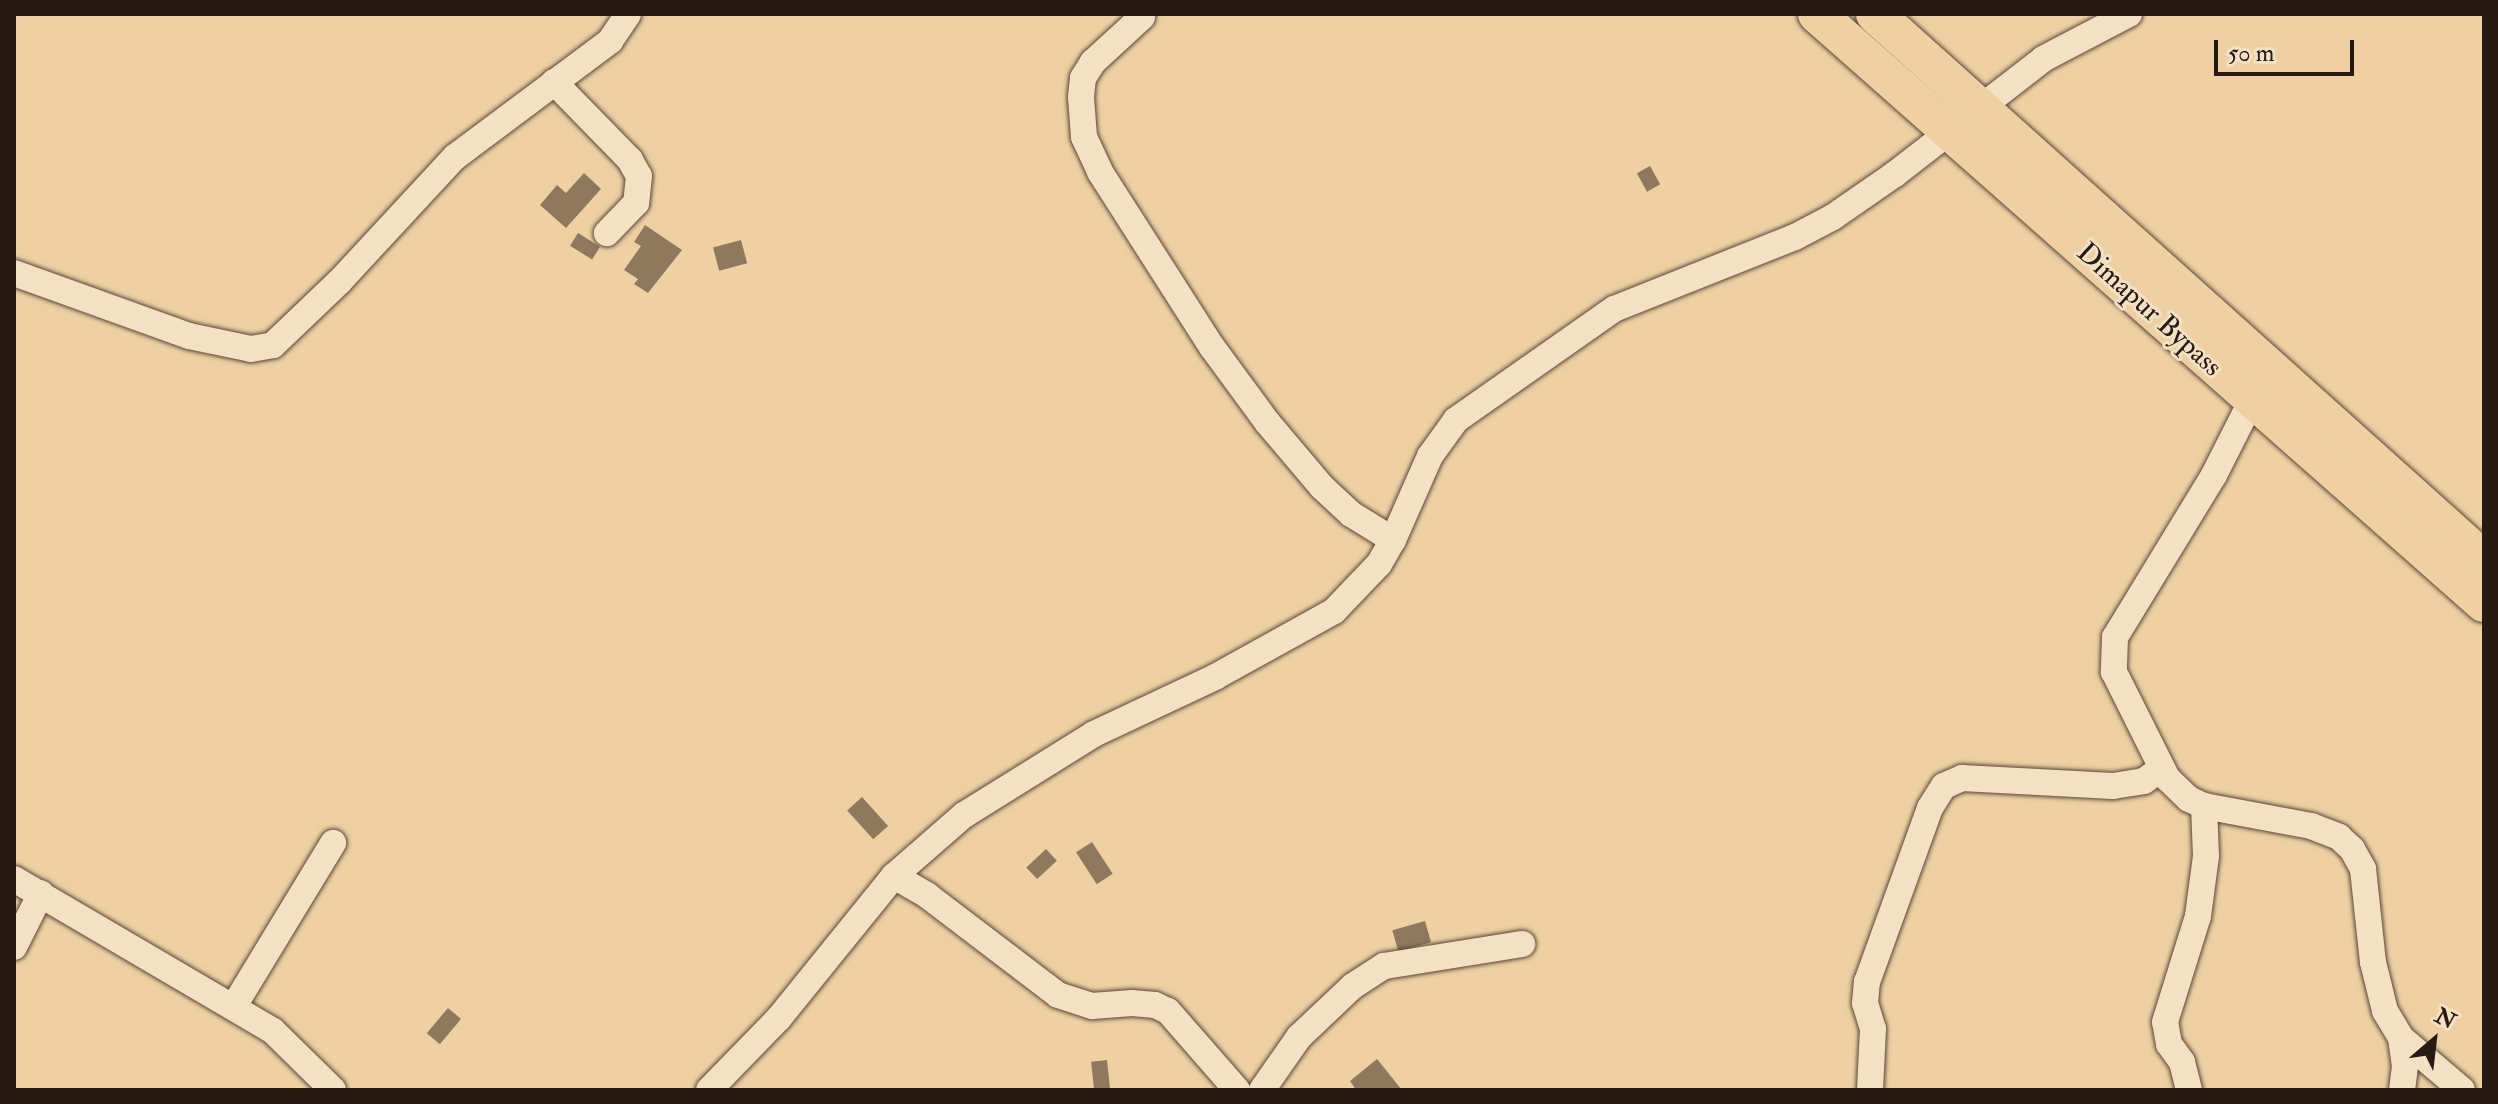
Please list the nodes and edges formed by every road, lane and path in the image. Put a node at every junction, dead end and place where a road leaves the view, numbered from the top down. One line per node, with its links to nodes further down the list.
1 (628, 14): 6 (street)
2 (1817, 14): 8 (highway, Dimapur Bypass)
3 (1875, 14): 7 (highway, Dimapur Bypass)
4 (2129, 14): 7 (street)
5 (1142, 17): 12 (street)
6 (554, 82): 9 (street); 10 (street)
7 (1978, 107): 8 (street); 13 (highway, Dimapur Bypass)
8 (1948, 131): 11 (highway, Dimapur Bypass); 12 (street)
9 (607, 233)
10 (14, 273)
11 (2252, 400): 14 (highway, Dimapur Bypass); 15 (street)
12 (1393, 540): 18 (street)
13 (2484, 560)
14 (2484, 603)
15 (2162, 768): 16 (street); 29 (street)
16 (2204, 806): 24 (street); 30 (street)
17 (333, 843): 23 (street)
18 (894, 876): 26 (street); 27 (street)
19 (14, 879): 20 (street)
20 (41, 893): 22 (street); 23 (street)
21 (1522, 944): 28 (street)
22 (14, 947)
23 (234, 1006): 25 (street)
24 (2401, 1038): 31 (street); 32 (street)
25 (333, 1090)
26 (709, 1090)
27 (1237, 1090)
28 (1262, 1090)
29 (1870, 1090)
30 (2189, 1090)
31 (2402, 1090)
32 (2462, 1090)

